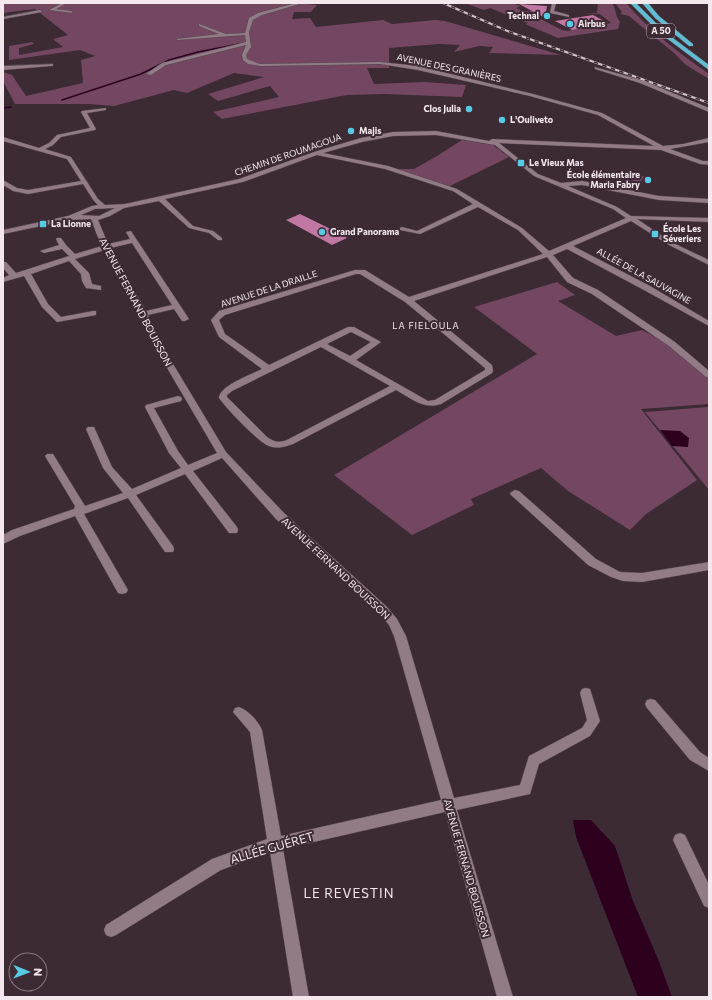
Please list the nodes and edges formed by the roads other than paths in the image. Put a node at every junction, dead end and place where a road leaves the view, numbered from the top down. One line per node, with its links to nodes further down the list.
1 (65, 3): 7 (street)
2 (301, 3): 11 (street)
3 (554, 3): 8 (street)
4 (633, 3): 19 (highway, A 50)
5 (645, 3): 15 (highway, A 50)
6 (40, 11): 9 (street)
7 (71, 12)
8 (567, 16)
9 (3, 18)
10 (201, 25): 12 (street)
11 (247, 34): 12 (street); 14 (street, AVENUE DES GRANIÈRES)
12 (225, 35): 13 (street)
13 (178, 39)
14 (249, 43): 20 (street); 27 (street, AVENUE DES GRANIÈRES)
15 (696, 49)
16 (51, 65): 17 (street)
17 (3, 68)
18 (597, 68): 22 (street)
19 (709, 68)
20 (149, 74)
21 (104, 108): 28 (street)
22 (709, 110)
23 (3, 139): 28 (street)
24 (709, 140): 27 (street)
25 (499, 143): 26 (street); 26 (street); 29 (street, CHEMIN DE ROUMAGOUA)
26 (509, 146): 27 (street); 33 (street)
27 (662, 148): 30 (street)
28 (41, 149): 32 (street)
29 (316, 153): 34 (street, CHEMIN DE ROUMAGOUA); 37 (street)
30 (709, 164)
31 (3, 182): 32 (street)
32 (85, 182): 35 (street)
33 (560, 185): 36 (street); 41 (street)
34 (161, 199): 38 (street, CHEMIN DE ROUMAGOUA); 47 (street)
35 (96, 200): 38 (street); 39 (street)
36 (709, 201)
37 (478, 204): 44 (street); 52 (street)
38 (107, 209): 39 (street); 40 (street)
39 (89, 214): 40 (street); 43 (street, AVENUE FERNAND BOUISSON); 45 (street)
40 (104, 217): 43 (street, AVENUE FERNAND BOUISSON)
41 (631, 218): 42 (street); 50 (street); 54 (street)
42 (709, 220)
43 (98, 226): 49 (street, AVENUE FERNAND BOUISSON)
44 (402, 229)
45 (3, 232)
46 (129, 232): 48 (street)
47 (220, 239)
48 (134, 240): 49 (street); 61 (street)
49 (108, 247): 53 (street); 63 (street, AVENUE FERNAND BOUISSON)
50 (569, 247): 52 (street); 65 (street, ALLÉE DE LA SAUVAGINE)
51 (44, 251): 53 (street)
52 (548, 254): 60 (street); 69 (street)
53 (72, 258): 56 (street); 59 (street)
54 (709, 263)
55 (3, 264): 57 (street)
56 (26, 272): 57 (street); 62 (street)
57 (14, 276): 58 (street)
58 (3, 280)
59 (98, 288)
60 (408, 300): 68 (street, AVENUE DE LA DRAILLE); 70 (street, AVENUE DE LA DRAILLE)
61 (176, 306): 63 (street); 64 (street)
62 (93, 313)
63 (144, 314): 73 (street, AVENUE FERNAND BOUISSON)
64 (185, 320)
65 (709, 324)
66 (322, 344): 67 (street, AVENUE DE LA DRAILLE); 67 (street); 68 (street)
67 (350, 360): 70 (street, AVENUE DE LA DRAILLE)
68 (268, 370): 70 (street)
69 (709, 375)
70 (396, 386)
71 (178, 399): 75 (street)
72 (91, 429): 77 (street)
73 (223, 454): 75 (street); 88 (street, AVENUE FERNAND BOUISSON)
74 (50, 456): 78 (street)
75 (186, 470): 77 (street); 79 (street)
76 (516, 492): 82 (street)
77 (130, 494): 78 (street); 81 (street)
78 (78, 512): 80 (street); 83 (street)
79 (233, 530)
80 (3, 540)
81 (170, 550)
82 (709, 566)
83 (122, 590)
84 (586, 693): 88 (street, ALLÉE GUÉRET)
85 (651, 704): 87 (street)
86 (239, 712): 90 (street)
87 (709, 765)
88 (449, 805): 90 (street, ALLÉE GUÉRET); 94 (street, AVENUE FERNAND BOUISSON)
89 (680, 840): 91 (street)
90 (274, 844): 92 (street, ALLÉE GUÉRET); 93 (street)
91 (709, 901)
92 (111, 930)
93 (301, 997)
94 (505, 997)

